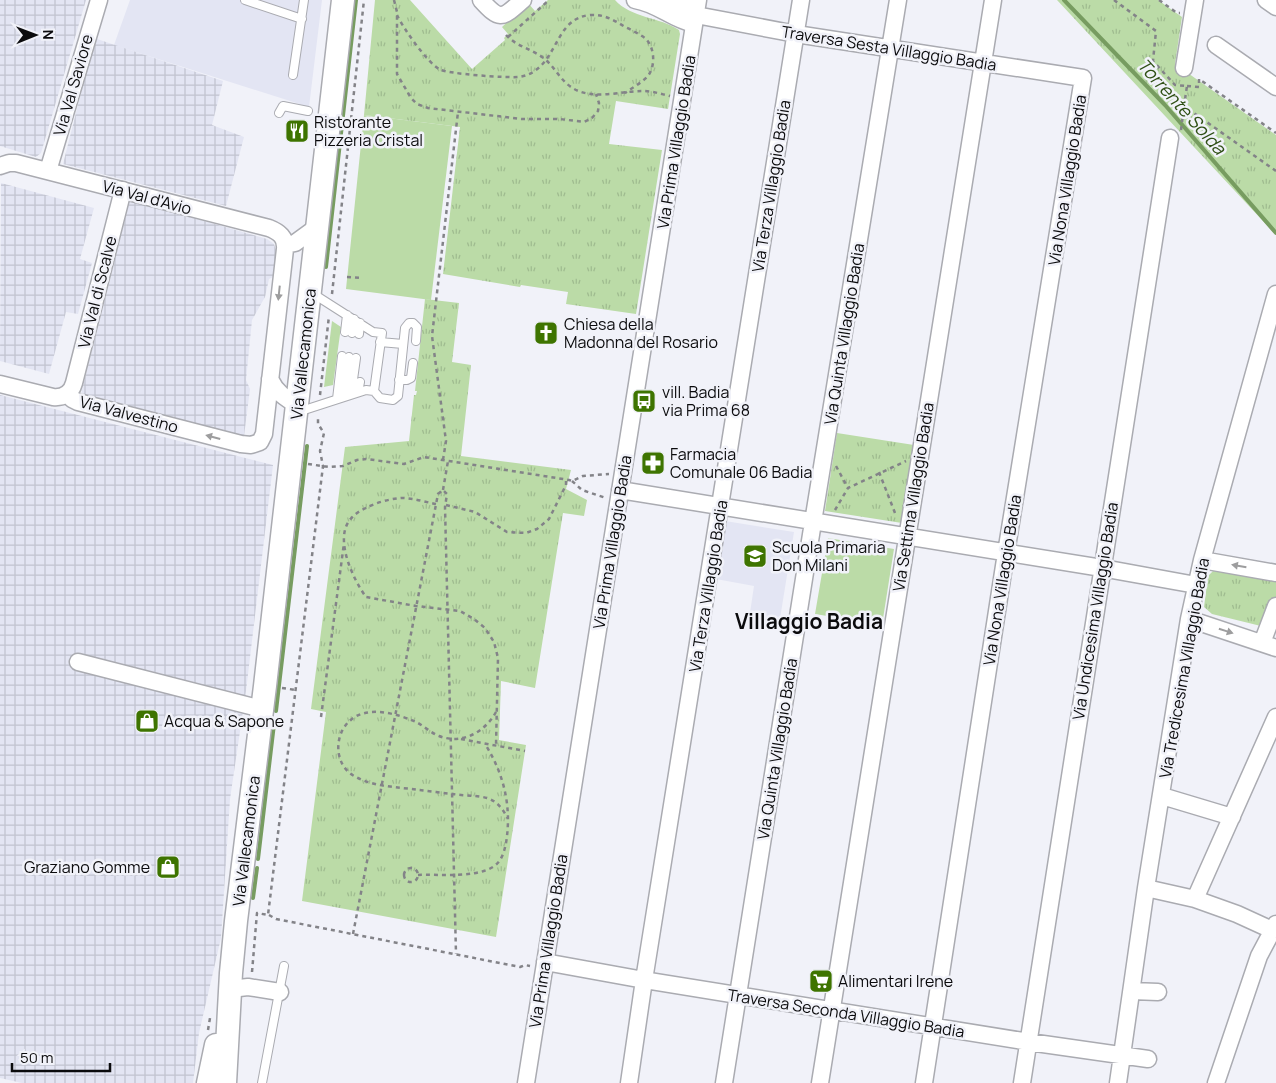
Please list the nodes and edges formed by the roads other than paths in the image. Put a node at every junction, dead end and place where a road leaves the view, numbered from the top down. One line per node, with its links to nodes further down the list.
1 (99, 0): 28 (street, Via Val Saviore)
2 (245, 0): 15 (lane)
3 (304, 0): 15 (lane)
4 (343, 0): 30 (main road, Via Vallecamonica)
5 (482, 0): 6 (street)
6 (523, 0)
7 (636, 0): 14 (street, Traversa Sesta Villaggio Badia)
8 (801, 0): 16 (street, Via Terza Villaggio Badia)
9 (898, 0): 18 (street, Via Quinta Villaggio Badia)
10 (993, 0): 19 (street, Via Settima Villaggio Badia)
11 (1195, 0): 20 (street)
12 (1266, 0): 13 (street)
13 (1276, 7)
14 (696, 11): 16 (street, Traversa Sesta Villaggio Badia); 44 (street, Via Prima Villaggio Badia)
15 (302, 19): 21 (lane)
16 (796, 34): 18 (street, Traversa Sesta Villaggio Badia); 45 (street, Via Terza Villaggio Badia)
17 (1216, 45): 23 (street)
18 (891, 48): 19 (street, Traversa Sesta Villaggio Badia); 46 (street, Via Quinta Villaggio Badia)
19 (982, 63): 22 (street, Traversa Sesta Villaggio Badia); 47 (street, Via Settima Villaggio Badia)
20 (1184, 68)
21 (293, 74)
22 (1083, 78): 48 (street, Via Nona Villaggio Badia)
23 (1276, 87)
24 (308, 111): 25 (lane)
25 (279, 113)
26 (1176, 133): 50 (street, Via Undicesima Villaggio Badia)
27 (0, 165): 28 (street, Via Val d'Avio)
28 (48, 171): 29 (street, Via Val d'Avio)
29 (123, 190): 31 (street, Via Val d'Avio); 42 (street, Via Val di Scalve)
30 (317, 227): 31 (street); 32 (main road, Via Vallecamonica)
31 (285, 245): 38 (street, one-way to 38)
32 (310, 292): 35 (lane); 43 (main road, Via Vallecamonica)
33 (1276, 294): 49 (street, Via Tredicesima Villaggio Badia)
34 (416, 341): 36 (lane)
35 (380, 342): 36 (lane); 41 (lane)
36 (403, 344): 39 (lane)
37 (414, 363): 39 (lane)
38 (270, 379): 42 (street, Via Valvestino, one-way to 42); 43 (street)
39 (399, 380): 41 (lane)
40 (0, 384): 42 (street, Via Valvestino)
41 (357, 391): 41 (lane); 43 (lane)
42 (68, 393)
43 (297, 408): 57 (main road, Via Vallecamonica)
44 (614, 495): 45 (street); 64 (street, Via Prima Villaggio Badia)
45 (720, 506): 46 (street); 66 (street, Via Terza Villaggio Badia)
46 (812, 522): 47 (street); 71 (street, Via Quinta Villaggio Badia)
47 (907, 537): 48 (street); 72 (street, Via Settima Villaggio Badia)
48 (1006, 553): 50 (street); 73 (street, Via Nona Villaggio Badia)
49 (1202, 560): 51 (street, one-way to 49); 52 (street, Via Tredicesima Villaggio Badia)
50 (1102, 568): 52 (street); 74 (street, Via Undicesima Villaggio Badia)
51 (1276, 573)
52 (1196, 585): 54 (street, Via Tredicesima Villaggio Badia)
53 (1276, 606): 55 (street)
54 (1189, 619): 55 (street, one-way to 55); 59 (street, Via Tredicesima Villaggio Badia)
55 (1269, 646)
56 (78, 662): 57 (street)
57 (262, 708): 67 (main road, Via Vallecamonica)
58 (1276, 717): 60 (street)
59 (1162, 796): 60 (street); 61 (street, Via Tredicesima Villaggio Badia)
60 (1232, 817): 62 (street)
61 (1146, 888): 62 (street); 68 (street, Via Tredicesima Villaggio Badia)
62 (1194, 900): 63 (street)
63 (1274, 927): 87 (street)
64 (539, 964): 66 (street, Traversa Seconda Villaggio Badia); 80 (street, Via Prima Villaggio Badia)
65 (284, 966): 69 (lane)
66 (644, 980): 71 (street, Traversa Seconda Villaggio Badia); 81 (street, Via Terza Villaggio Badia)
67 (237, 983): 69 (street); 77 (main road, Via Vallecamonica); 78 (main road, Via Vallecamonica)
68 (1132, 991): 70 (street); 75 (street, Via Tredicesima Villaggio Badia)
69 (280, 992): 79 (lane)
70 (1158, 992)
71 (738, 995): 72 (street, Traversa Seconda Villaggio Badia); 82 (street, Via Quinta Villaggio Badia)
72 (832, 1010): 73 (street, Traversa Seconda Villaggio Badia); 83 (street, Via Settima Villaggio Badia)
73 (933, 1027): 74 (street, Traversa Seconda Villaggio Badia); 84 (street, Via Nona Villaggio Badia)
74 (1029, 1042): 75 (street, Traversa Seconda Villaggio Badia); 85 (street, Via Undicesima Villaggio Badia)
75 (1122, 1055): 76 (street, Traversa Seconda Villaggio Badia); 86 (street, Via Tredicesima Villaggio Badia)
76 (1148, 1059)
77 (208, 1083)
78 (225, 1083)
79 (262, 1083)
80 (526, 1083)
81 (629, 1083)
82 (724, 1083)
83 (820, 1083)
84 (924, 1083)
85 (1022, 1083)
86 (1118, 1083)
87 (1216, 1083)

